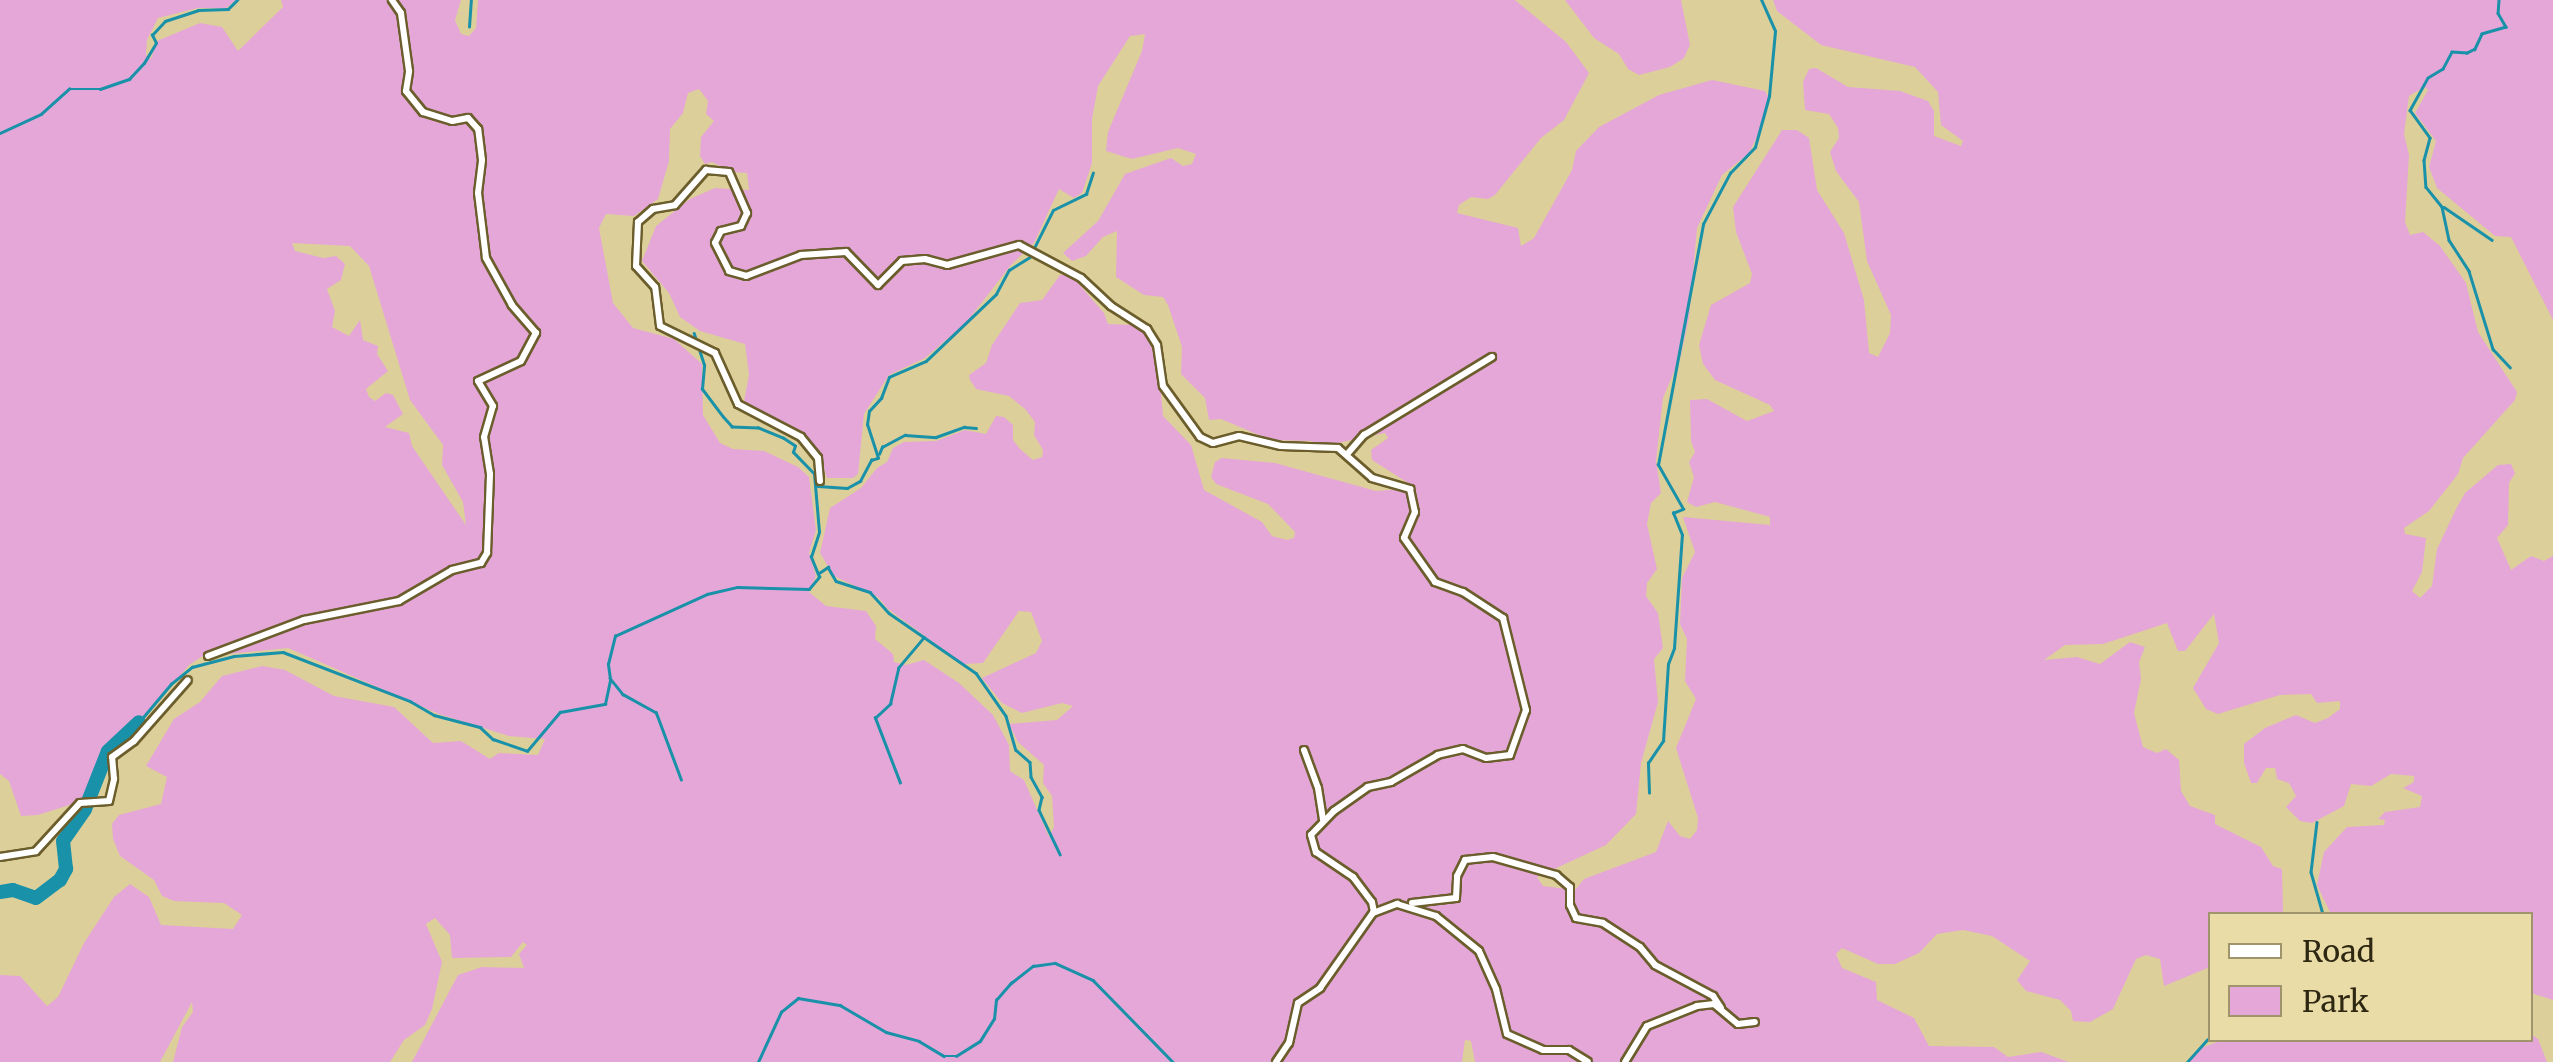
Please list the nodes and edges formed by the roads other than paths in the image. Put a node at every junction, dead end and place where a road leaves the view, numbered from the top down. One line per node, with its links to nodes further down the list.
1 (392, 0): 5 (street)
2 (1492, 357): 3 (street)
3 (1348, 453): 4 (street); 8 (street)
4 (820, 481)
5 (208, 656)
6 (188, 680): 9 (street)
7 (1304, 750): 8 (street)
8 (1323, 822): 11 (street)
9 (0, 858)
10 (1406, 904): 11 (street); 12 (street); 15 (street)
11 (1374, 912): 14 (street)
12 (1721, 1008): 13 (street); 16 (street)
13 (1755, 1022)
14 (1276, 1062)
15 (1588, 1062)
16 (1625, 1062)

